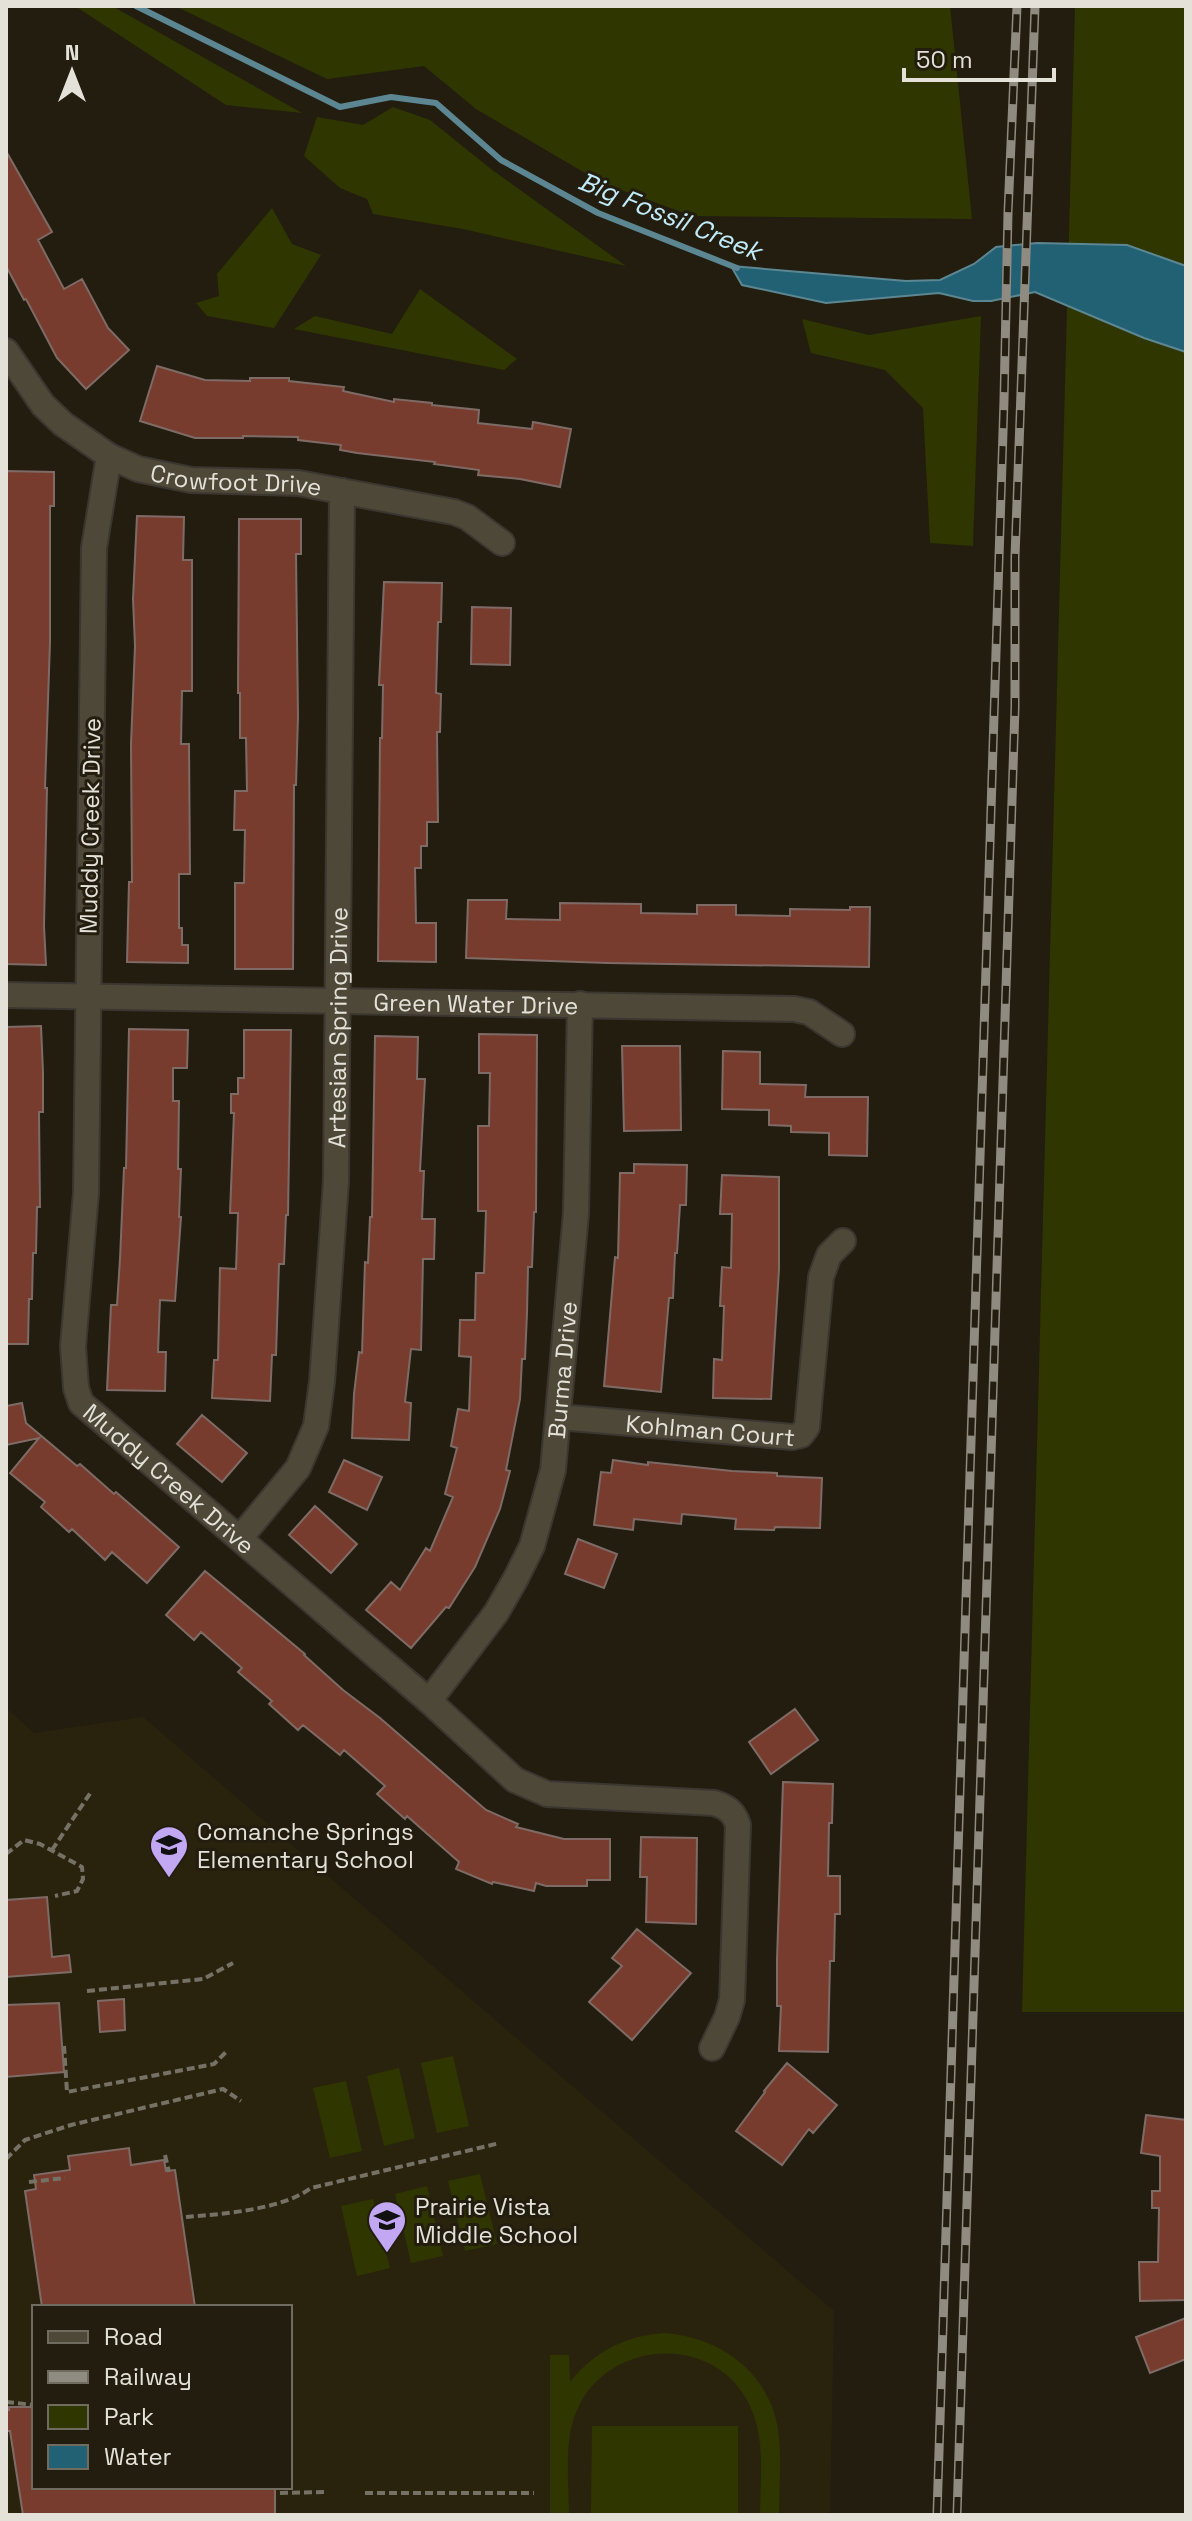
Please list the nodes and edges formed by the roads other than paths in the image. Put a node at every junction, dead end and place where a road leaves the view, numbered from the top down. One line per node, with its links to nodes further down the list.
1 (6, 351): 2 (street, Crowfoot Drive)
2 (109, 456): 3 (street, Crowfoot Drive); 6 (street, Muddy Creek Drive)
3 (342, 491): 4 (street, Crowfoot Drive); 7 (street, Artesian Spring Drive)
4 (502, 543)
5 (6, 995): 6 (street, Green Water Drive)
6 (87, 995): 7 (street, Green Water Drive); 12 (street, Muddy Creek Drive)
7 (337, 1002): 8 (street, Green Water Drive); 12 (street, Artesian Spring Drive)
8 (580, 1004): 9 (street, Green Water Drive); 11 (street, Burma Drive)
9 (842, 1034)
10 (843, 1241): 11 (street, Kohlman Court)
11 (559, 1417): 13 (street, Burma Drive)
12 (240, 1538): 13 (street, Muddy Creek Drive)
13 (429, 1701): 14 (street, Muddy Creek Drive)
14 (712, 2048)

